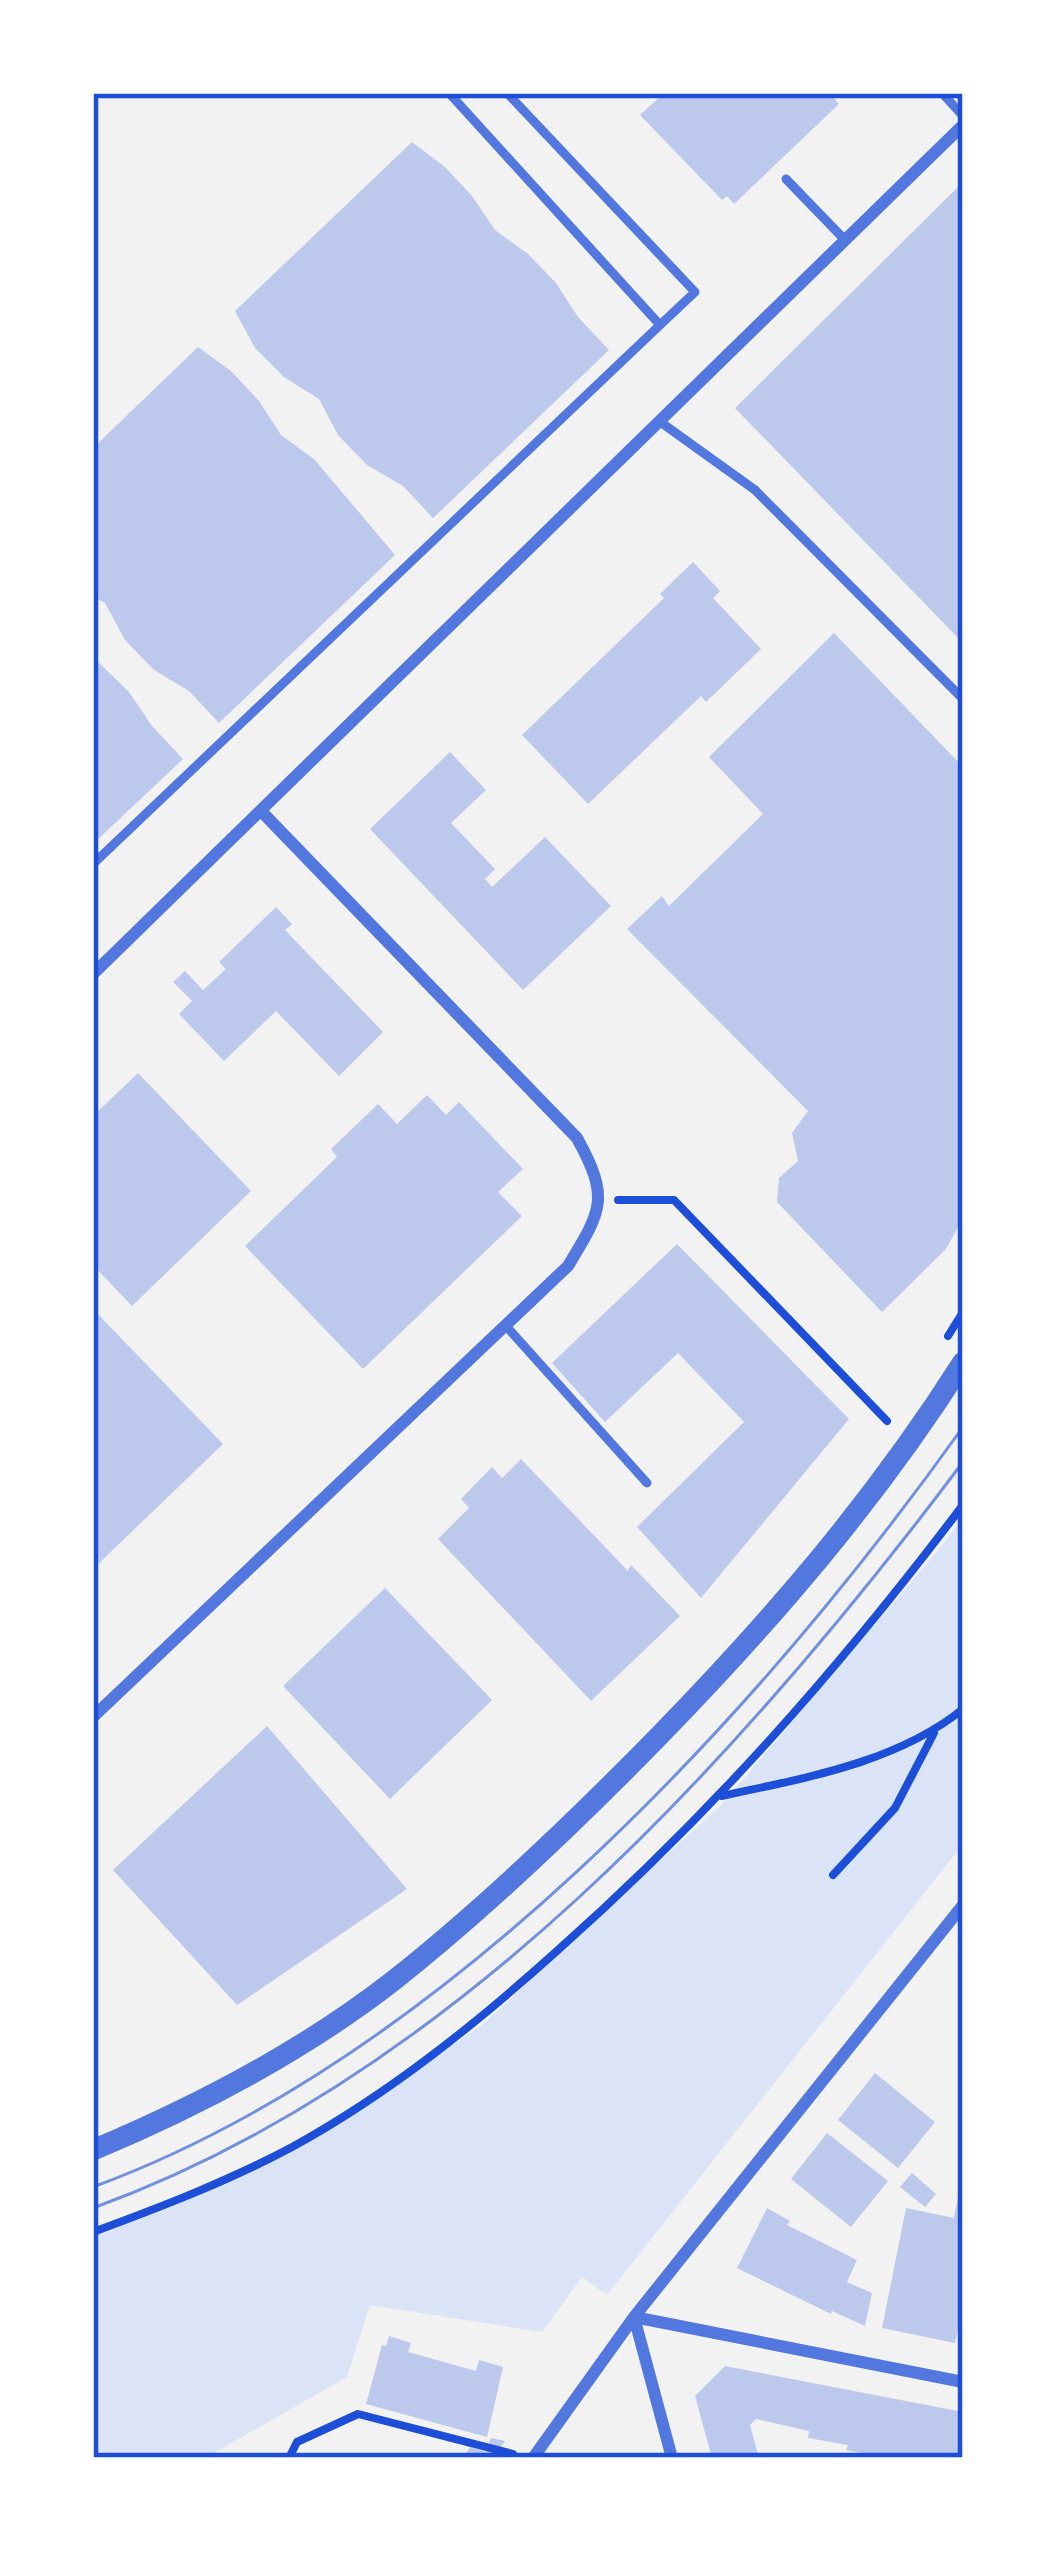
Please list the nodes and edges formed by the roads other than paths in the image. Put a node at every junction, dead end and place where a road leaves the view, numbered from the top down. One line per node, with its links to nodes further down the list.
1 (449, 93): 7 (lane)
2 (507, 93): 7 (lane)
3 (942, 93): 4 (lane)
4 (963, 120): 6 (street)
5 (786, 179): 6 (lane)
6 (845, 240): 8 (street)
7 (660, 325): 11 (lane)
8 (659, 422): 9 (lane); 10 (street)
9 (963, 699)
10 (261, 811): 12 (street); 13 (street)
11 (93, 864)
12 (93, 974)
13 (506, 1326): 15 (lane); 16 (street)
14 (963, 1362): 18 (street)
15 (647, 1483)
16 (93, 1717)
17 (963, 1905): 19 (street)
18 (93, 2150)
19 (634, 2317): 20 (street); 21 (street); 22 (street)
20 (963, 2382)
21 (530, 2458)
22 (673, 2458)

